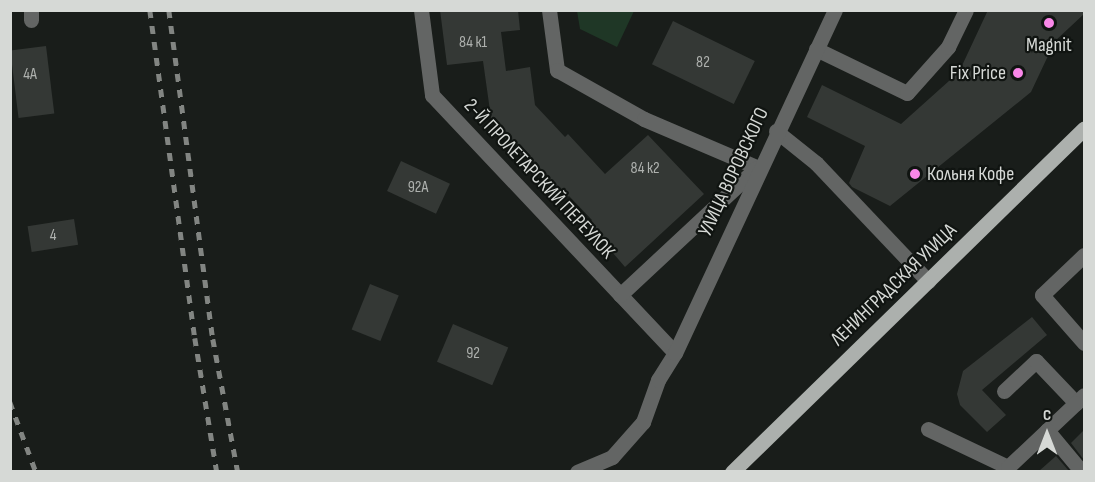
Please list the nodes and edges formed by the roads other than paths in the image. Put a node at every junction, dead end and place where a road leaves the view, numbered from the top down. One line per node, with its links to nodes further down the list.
1 (421, 10): 11 (street, 2-Й ПРОЛЕТАРСКИЙ ПЕРЕУЛОК)
2 (549, 10): 8 (street)
3 (835, 10): 5 (street, УЛИЦА ВОРОВСКОГО)
4 (966, 10): 5 (street)
5 (816, 49): 7 (street, УЛИЦА ВОРОВСКОГО)
6 (1084, 128): 10 (main road, ЛЕНИНГРАДСКАЯ УЛИЦА)
7 (776, 131): 8 (street, УЛИЦА ВОРОВСКОГО); 10 (street)
8 (758, 168): 11 (street); 13 (street, УЛИЦА ВОРОВСКОГО)
9 (1084, 255): 12 (street)
10 (928, 281): 19 (main road, ЛЕНИНГРАДСКАЯ УЛИЦА)
11 (620, 295): 13 (street, 2-Й ПРОЛЕТАРСКИЙ ПЕРЕУЛОК)
12 (1084, 343)
13 (675, 353): 18 (street, УЛИЦА ВОРОВСКОГО)
14 (1004, 391): 15 (street)
15 (1080, 399): 17 (street)
16 (928, 429): 17 (street)
17 (1047, 430): 20 (street)
18 (577, 471)
19 (732, 471)
20 (1082, 471)

